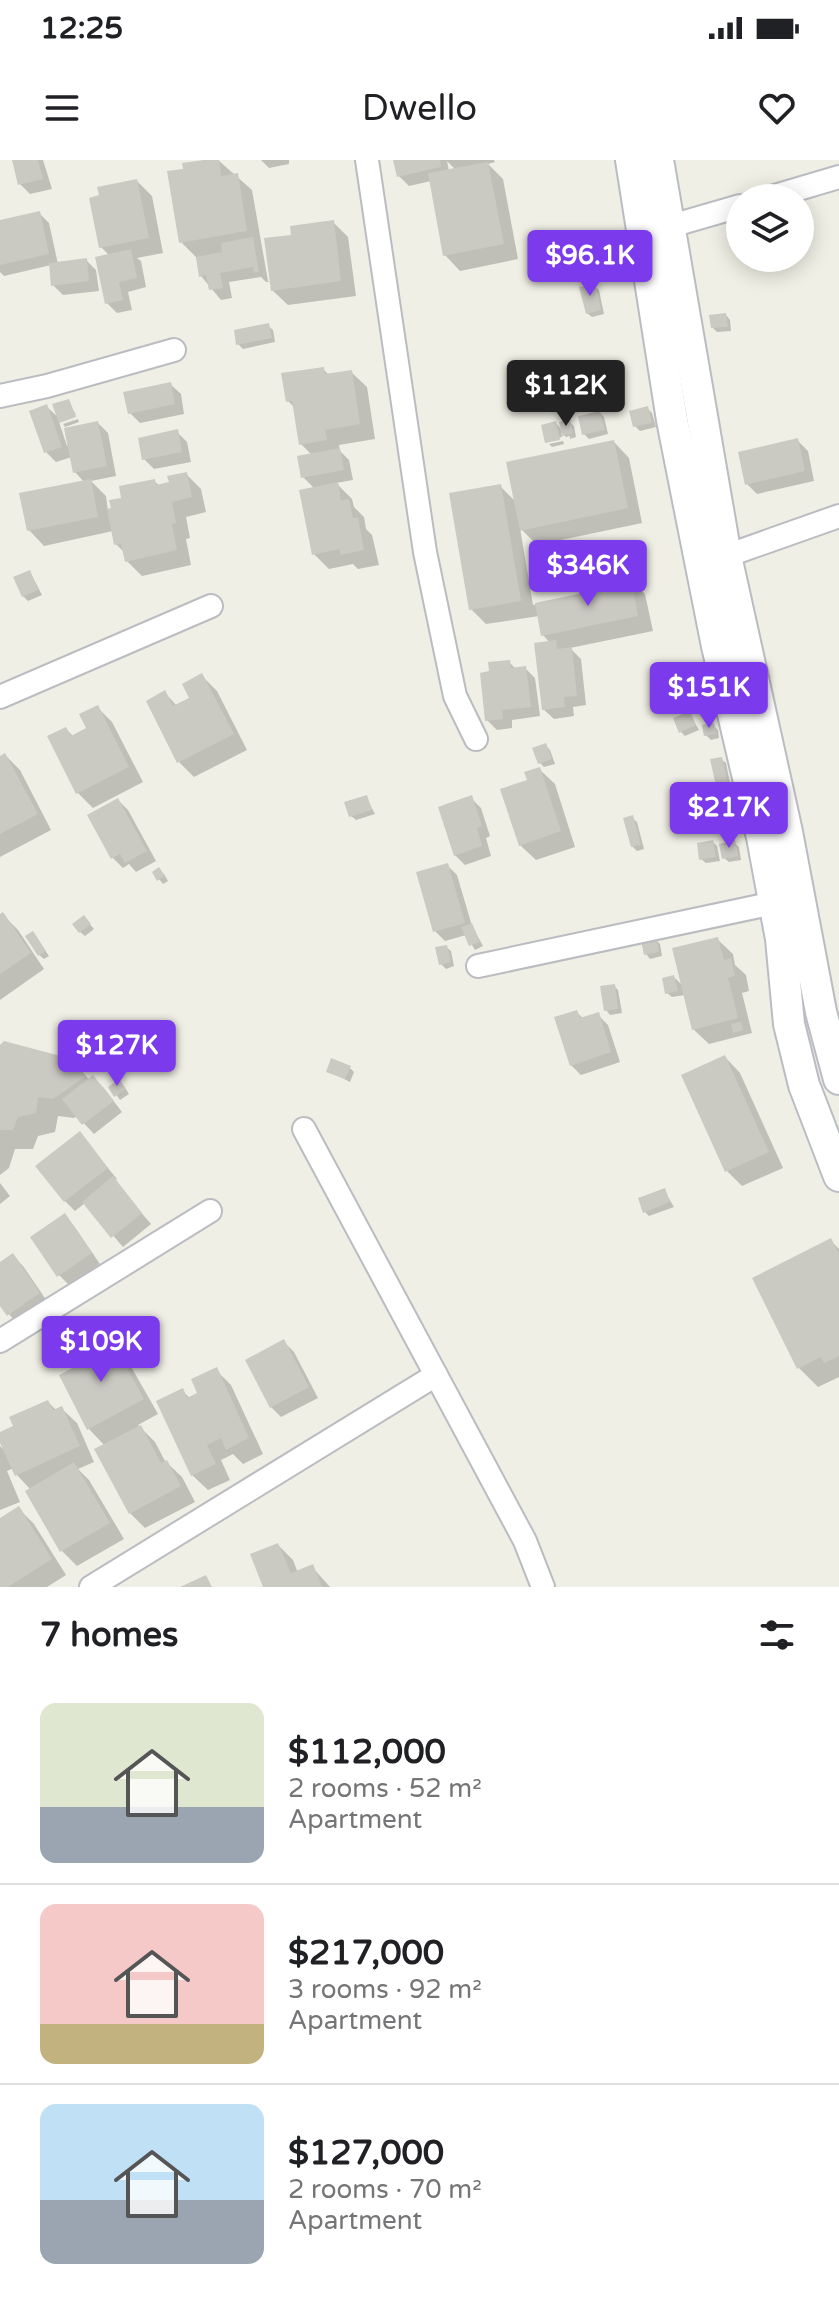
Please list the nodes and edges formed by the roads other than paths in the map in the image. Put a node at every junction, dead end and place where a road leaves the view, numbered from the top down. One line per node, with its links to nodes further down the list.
1 (367, 160): 14 (street)
2 (631, 160): 7 (street)
3 (658, 160): 7 (street)
4 (839, 177): 5 (street)
5 (814, 184)
6 (726, 210): 7 (street)
7 (658, 230): 11 (street); 15 (street)
8 (174, 350): 9 (street)
9 (0, 396)
10 (839, 516): 11 (street)
11 (726, 556): 17 (street)
12 (211, 606): 13 (street)
13 (0, 697)
14 (476, 739)
15 (774, 903): 16 (street); 19 (street)
16 (478, 966)
17 (839, 1079)
18 (304, 1129): 22 (street)
19 (839, 1176)
20 (210, 1211): 21 (street)
21 (0, 1341)
22 (436, 1375): 23 (street); 24 (street)
23 (91, 1587)
24 (543, 1587)

